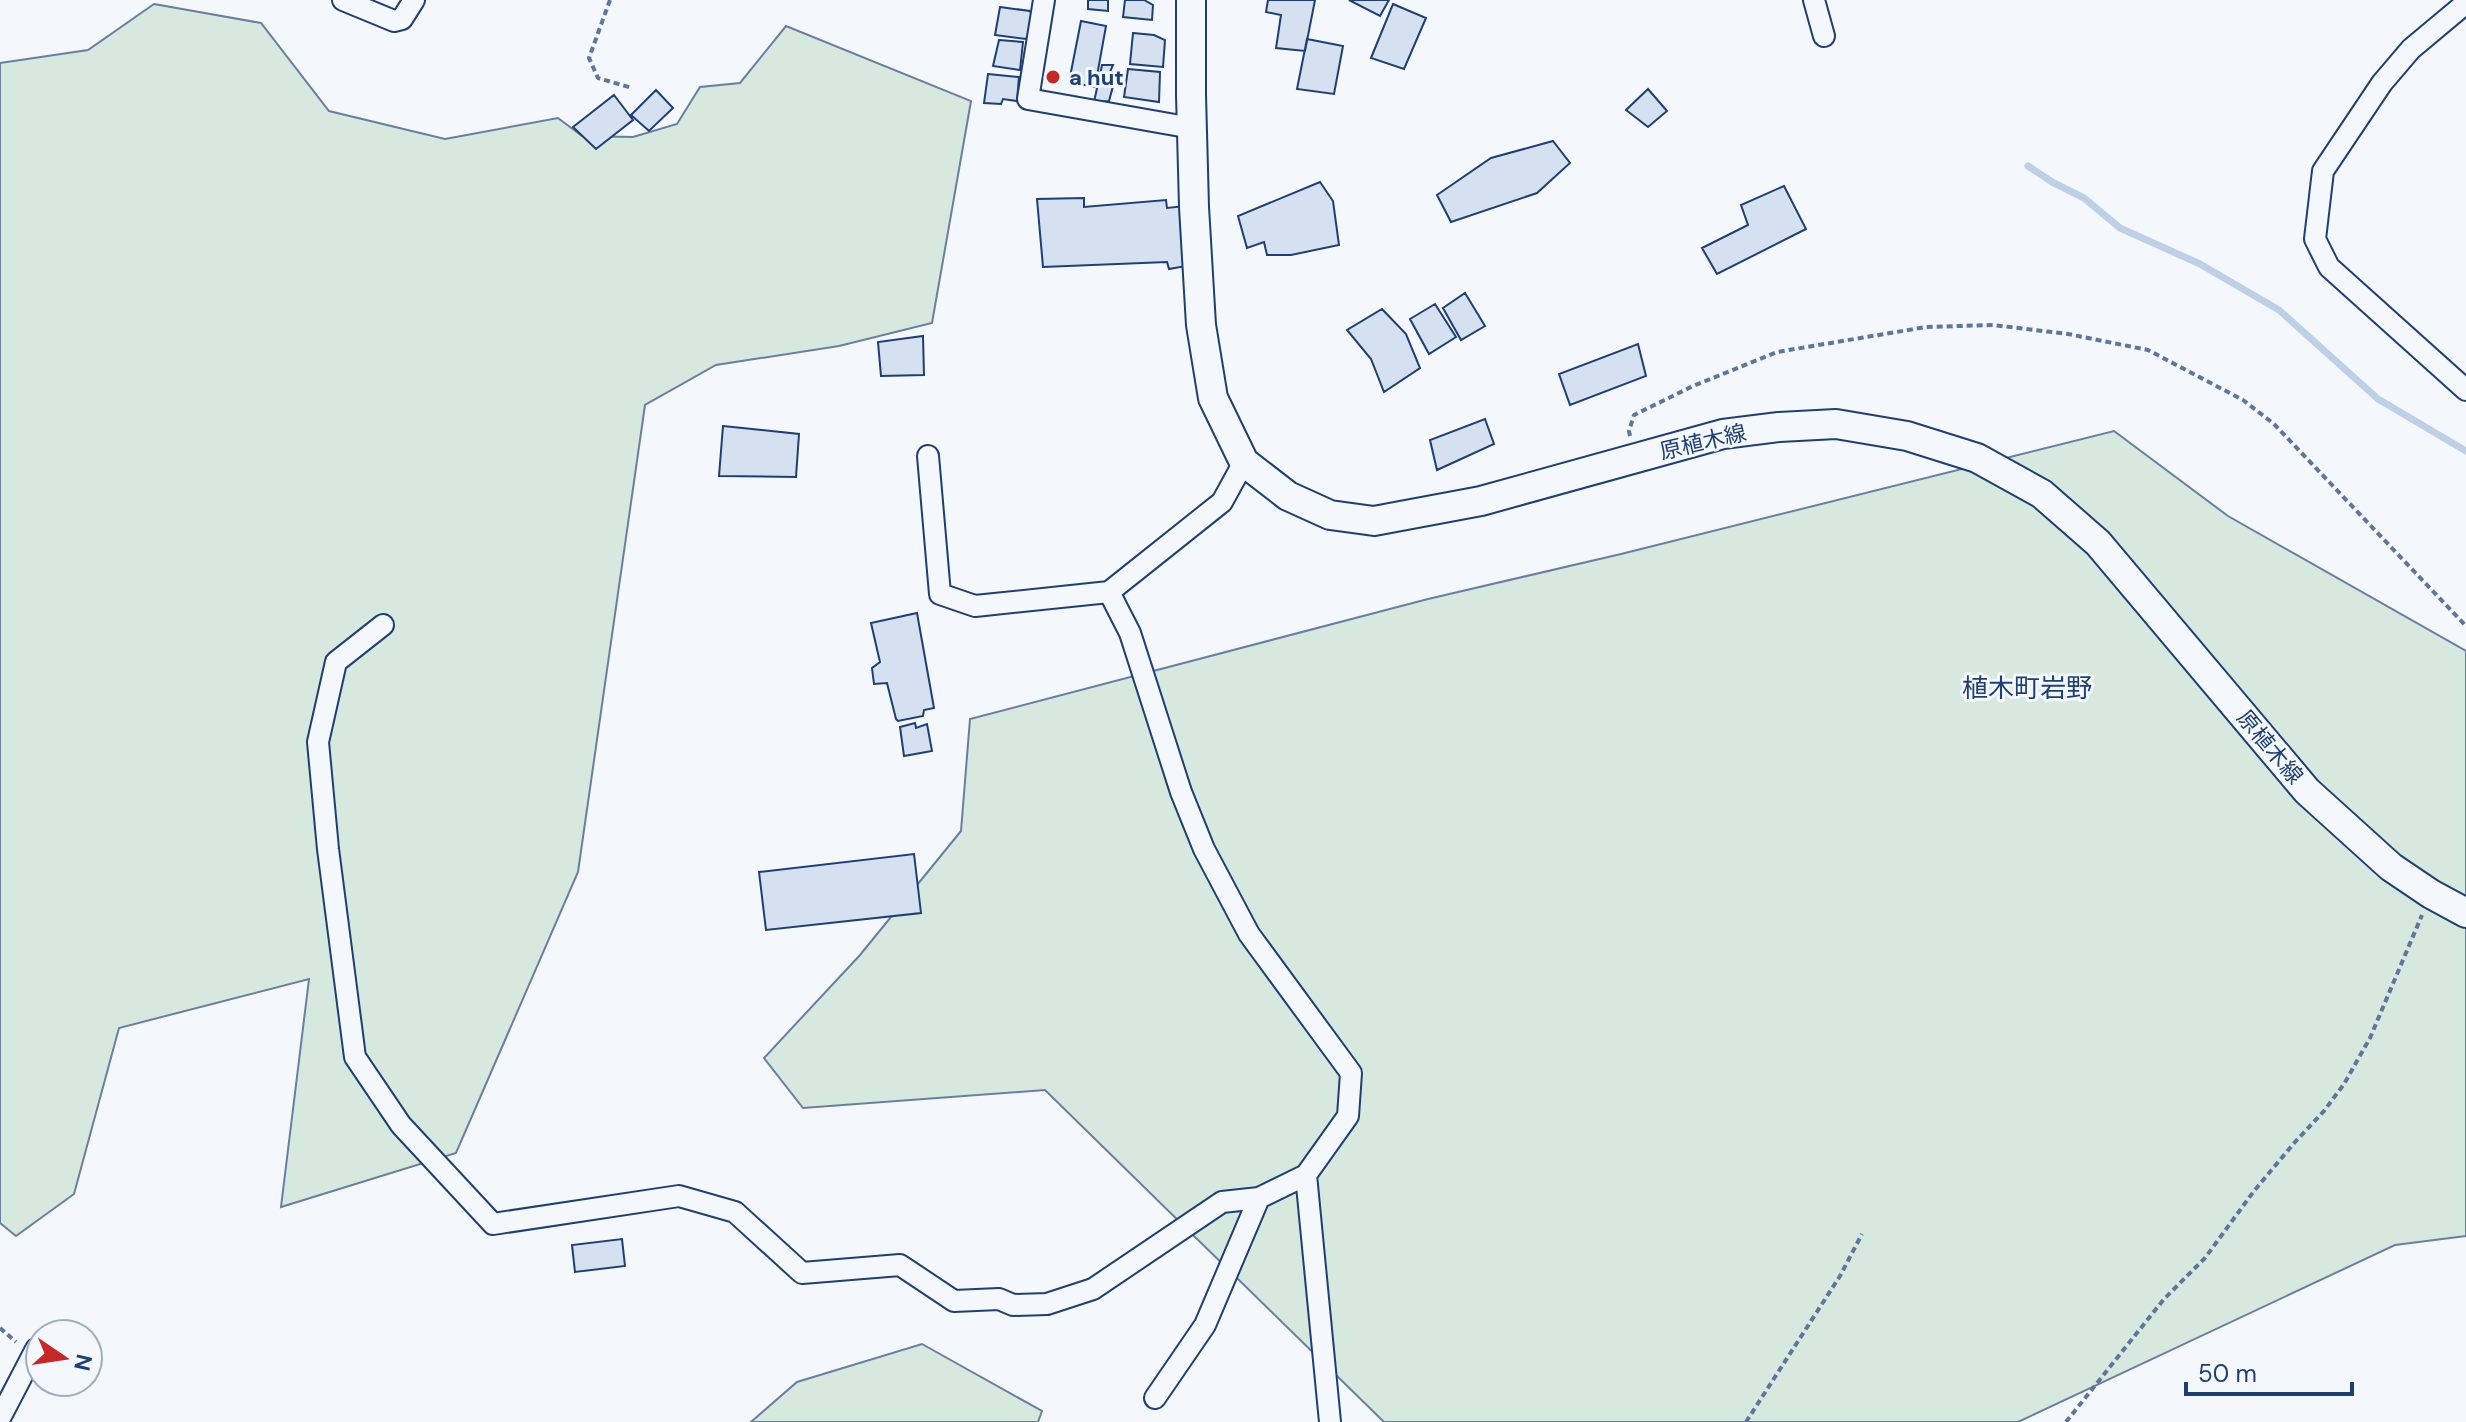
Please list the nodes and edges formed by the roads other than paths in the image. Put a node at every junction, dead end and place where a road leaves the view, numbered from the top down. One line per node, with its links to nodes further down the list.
1 (343, 0): 2 (street)
2 (414, 0)
3 (1044, 0): 8 (street)
4 (1191, 0): 8 (main road, 原植木線)
5 (1814, 0): 7 (street)
6 (2466, 3): 9 (street)
7 (1824, 36)
8 (1192, 128): 11 (main road, 原植木線)
9 (2466, 390)
10 (928, 456): 12 (street)
11 (1244, 462): 12 (street); 14 (main road, 原植木線)
12 (1109, 592): 15 (street)
13 (383, 625): 16 (street)
14 (2466, 913)
15 (1306, 1175): 16 (street); 20 (street)
16 (1259, 1198): 18 (street)
17 (24, 1372): 19 (street)
18 (1155, 1398)
19 (0, 1418)
20 (1330, 1422)

